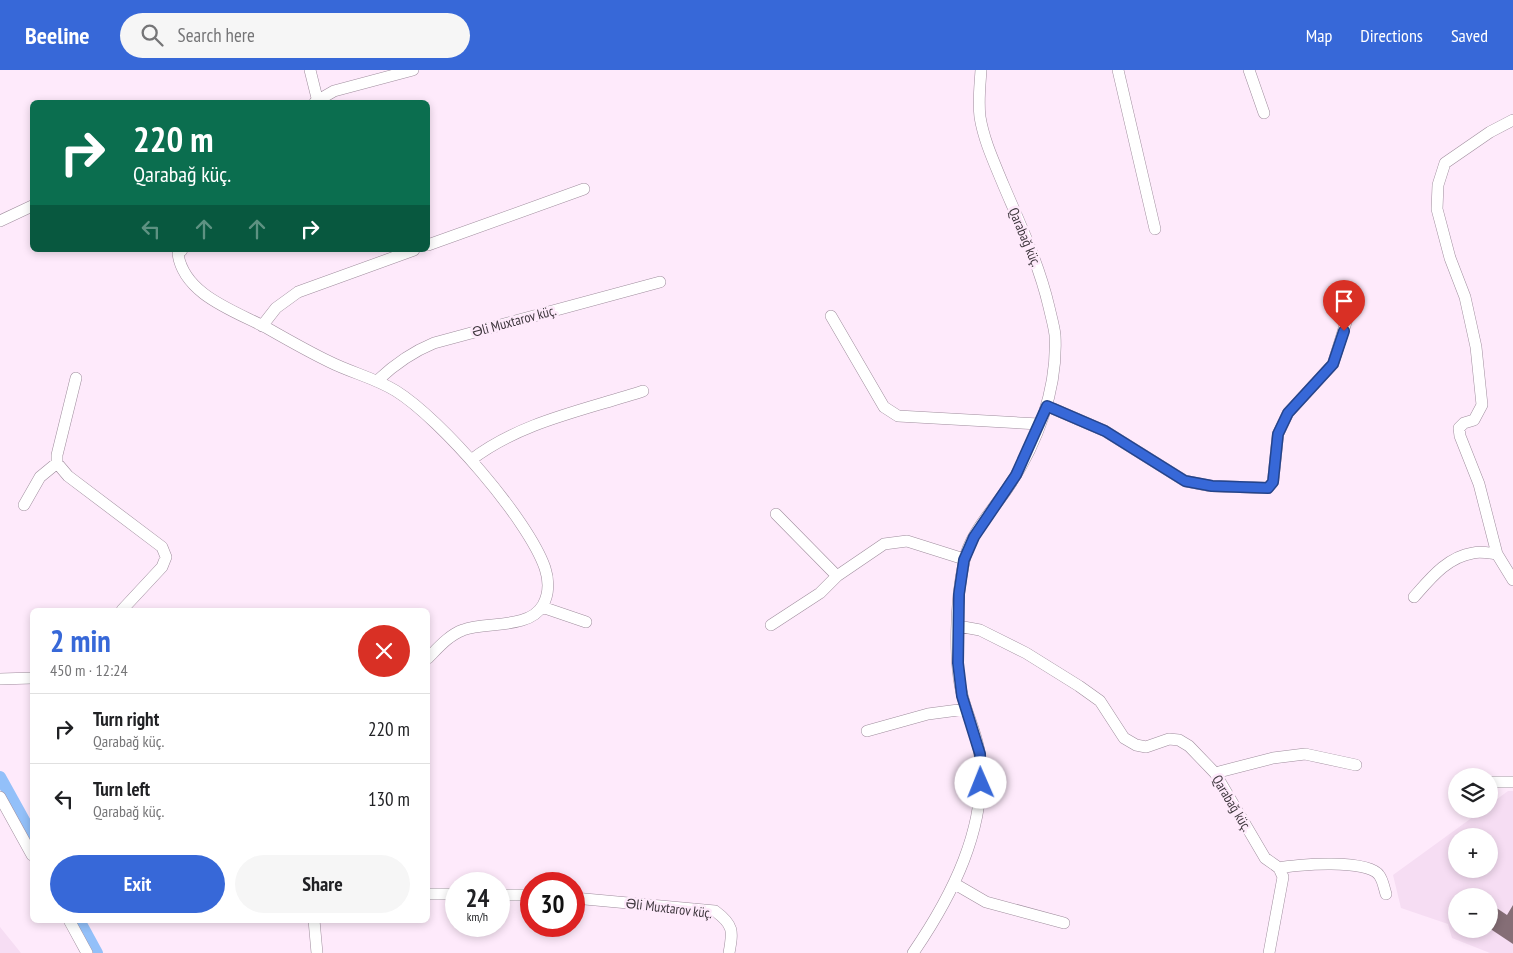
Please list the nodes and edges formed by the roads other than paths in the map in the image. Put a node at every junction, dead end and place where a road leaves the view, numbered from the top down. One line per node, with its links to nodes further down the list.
1 (310, 70): 6 (street)
2 (412, 70): 7 (street)
3 (981, 70): 24 (street, Qarabağ küç.)
4 (1118, 70): 13 (street)
5 (1249, 70): 8 (street)
6 (317, 100)
7 (320, 100)
8 (1264, 113)
9 (1513, 120): 30 (street)
10 (584, 189): 14 (street)
11 (30, 207): 12 (street)
12 (0, 221)
13 (1155, 229)
14 (430, 244)
15 (180, 252): 20 (street)
16 (408, 252): 20 (street)
17 (660, 282): 22 (street, Əli Muxtarov küç.)
18 (831, 316): 25 (street)
19 (1347, 319): 24 (street)
20 (262, 326): 22 (street)
21 (76, 378): 27 (street)
22 (378, 380): 26 (street)
23 (643, 392): 26 (street)
24 (1047, 406): 25 (street, Qarabağ küç.)
25 (1039, 424): 31 (street, Qarabağ küç.)
26 (471, 460): 35 (street)
27 (57, 463): 28 (street); 36 (street)
28 (24, 505)
29 (776, 514): 32 (street)
30 (1497, 554): 33 (street); 34 (street)
31 (964, 560): 32 (street); 39 (street, Qarabağ küç.)
32 (837, 576): 38 (street)
33 (1513, 580)
34 (1414, 597)
35 (542, 607): 37 (street); 40 (street)
36 (124, 608)
37 (586, 622)
38 (771, 625)
39 (958, 626): 43 (street, Qarabağ küç.); 46 (street, Qarabağ küç.)
40 (430, 656)
41 (30, 678): 42 (street)
42 (0, 679)
43 (966, 709): 44 (street); 52 (street, Qarabağ küç.)
44 (867, 731)
45 (1356, 765): 46 (street)
46 (1215, 773): 51 (street, Qarabağ küç.)
47 (1498, 782): 48 (street)
48 (1513, 782)
49 (0, 797): 50 (street)
50 (30, 851)
51 (1279, 868): 55 (street); 64 (street)
52 (955, 884): 59 (street); 63 (street, Qarabağ küç.)
53 (430, 894): 54 (street)
54 (445, 894)
55 (1386, 894)
56 (585, 899): 62 (street, Əli Muxtarov küç.)
57 (71, 923): 60 (street)
58 (314, 923): 61 (street)
59 (1064, 923)
60 (87, 953)
61 (317, 953)
62 (729, 953)
63 (913, 953)
64 (1269, 953)

